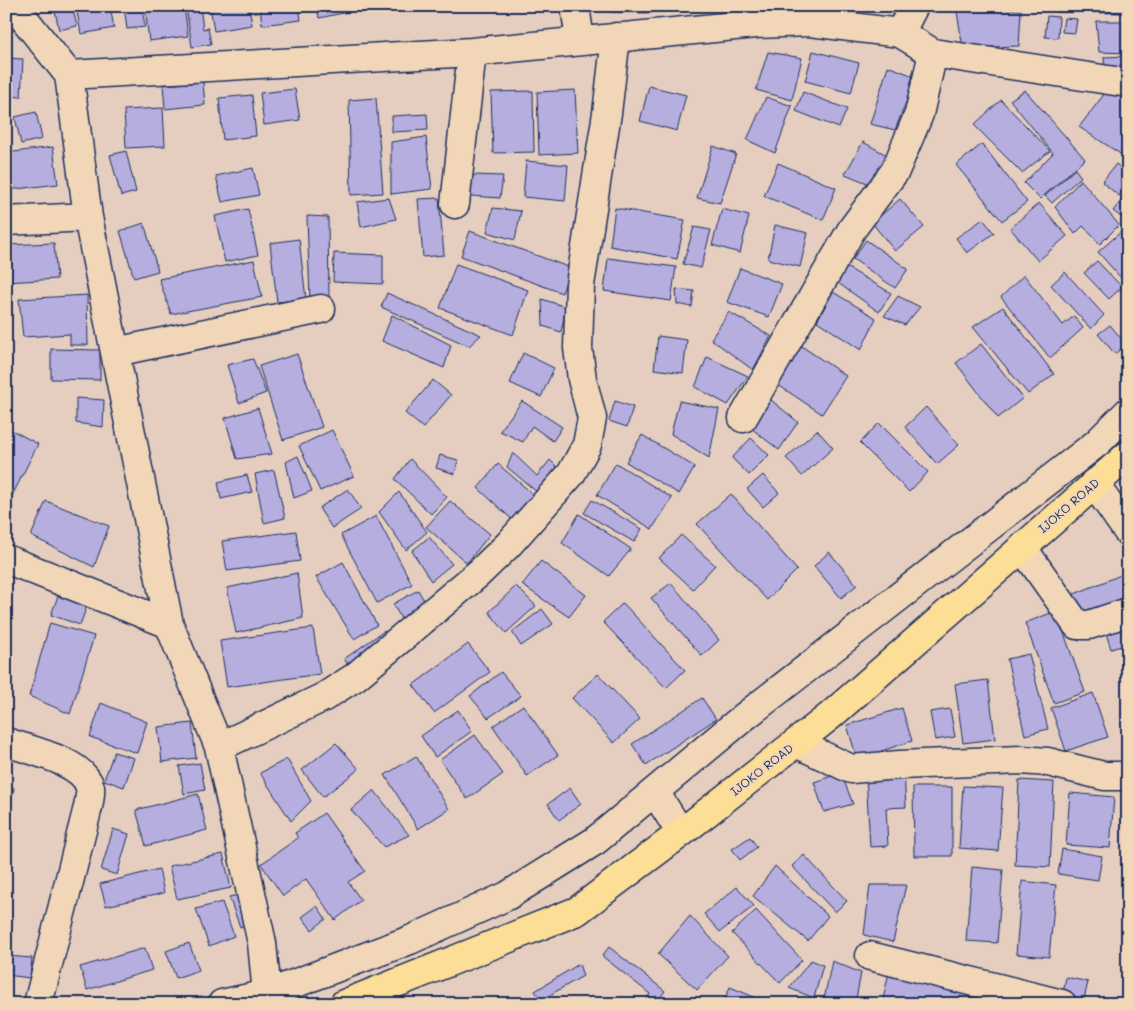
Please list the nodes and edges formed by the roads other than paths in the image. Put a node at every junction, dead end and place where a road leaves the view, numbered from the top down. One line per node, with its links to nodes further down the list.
1 (14, 6): 10 (street)
2 (575, 6): 7 (street)
3 (914, 6): 5 (street)
4 (756, 15): 5 (street); 6 (street)
5 (900, 33): 9 (street)
6 (616, 37): 7 (street); 28 (street)
7 (580, 40): 8 (street)
8 (472, 52): 10 (street); 12 (street)
9 (933, 53): 11 (street); 18 (street)
10 (69, 75): 13 (street)
11 (1128, 83)
12 (456, 204)
13 (88, 217): 14 (street); 16 (street)
14 (6, 221)
15 (321, 310): 16 (street)
16 (115, 352): 25 (street)
17 (1128, 412): 30 (street)
18 (743, 418)
19 (1128, 455): 20 (main road, IJOKO ROAD)
20 (1094, 483): 21 (street); 22 (main road, IJOKO ROAD)
21 (1128, 532)
22 (1022, 547): 24 (street); 27 (main road, IJOKO ROAD)
23 (6, 558): 25 (street)
24 (1128, 612)
25 (169, 624): 28 (street)
26 (6, 742): 34 (street)
27 (796, 743): 29 (street); 31 (main road, IJOKO ROAD)
28 (219, 747): 33 (street)
29 (1128, 776)
30 (656, 792): 31 (street); 33 (street)
31 (681, 833): 36 (main road, IJOKO ROAD)
32 (870, 956): 37 (street)
33 (267, 994): 35 (street)
34 (38, 1004)
35 (222, 1004)
36 (344, 1004)
37 (1062, 1004)

